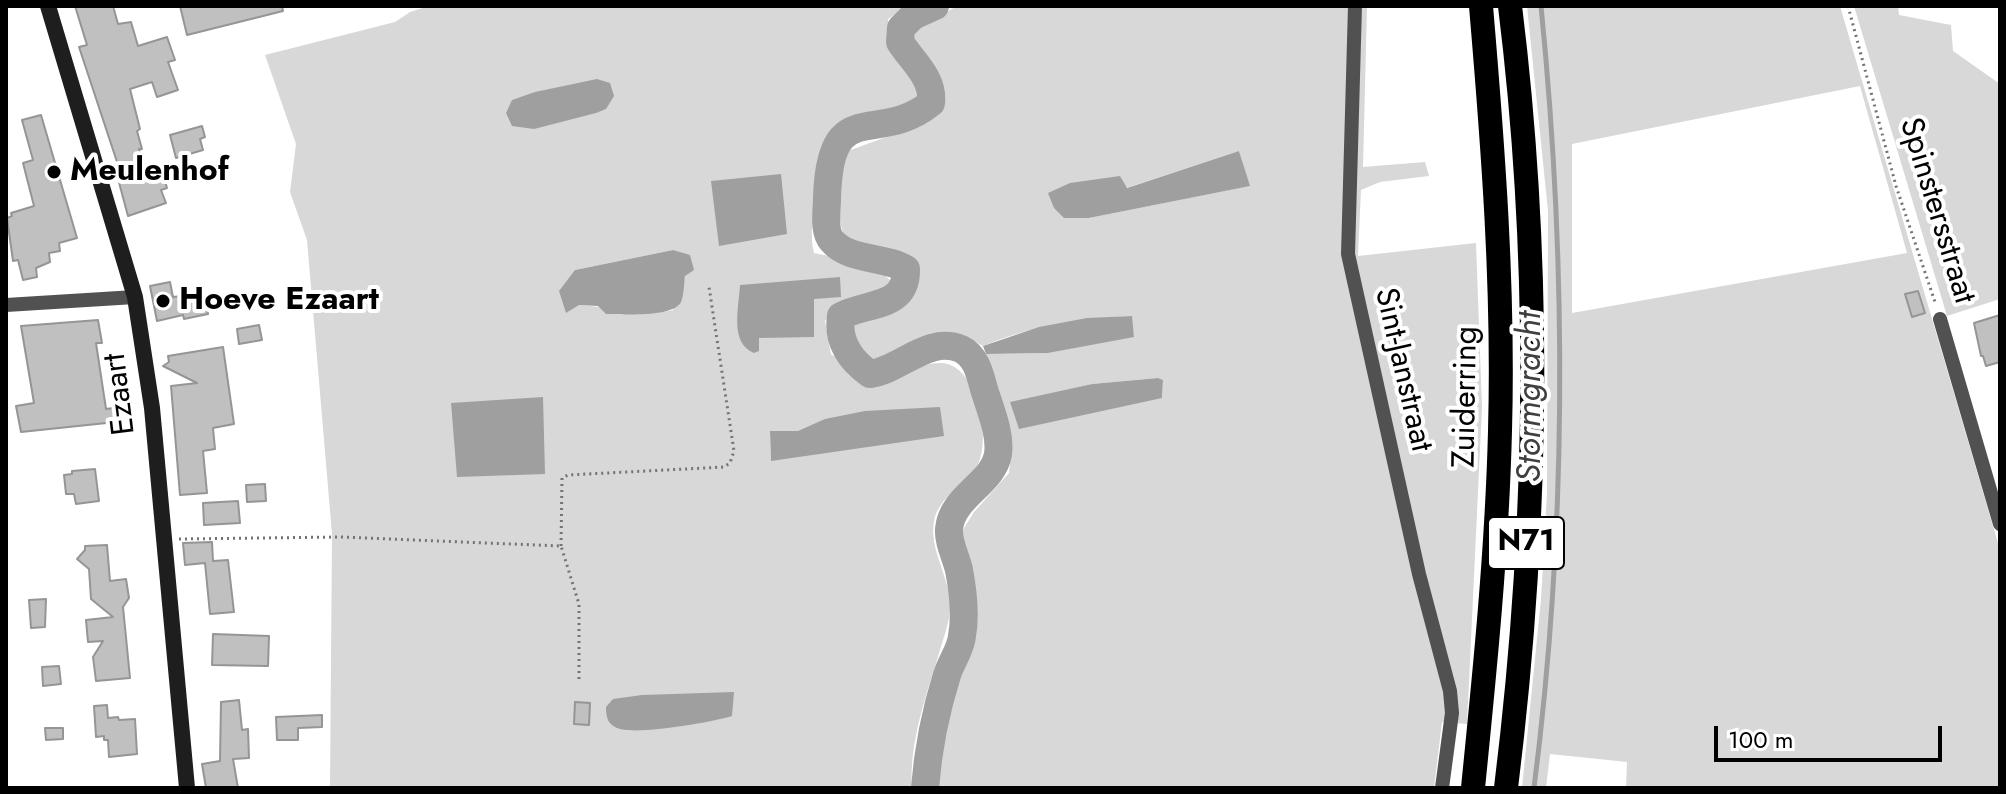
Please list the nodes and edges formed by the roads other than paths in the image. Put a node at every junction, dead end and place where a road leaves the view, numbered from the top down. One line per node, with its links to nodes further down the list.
1 (48, 6): 5 (main road, Ezaart)
2 (1355, 6): 10 (street, Sint-Janstraat)
3 (1481, 6): 11 (highway, Zuiderring / N71)
4 (1510, 6): 12 (highway, Zuiderring / N71)
5 (135, 297): 6 (street); 9 (main road, Ezaart)
6 (6, 305)
7 (1940, 319): 8 (street, Spinstersstraat)
8 (2000, 524)
9 (187, 788)
10 (1442, 788)
11 (1473, 788)
12 (1506, 788)

